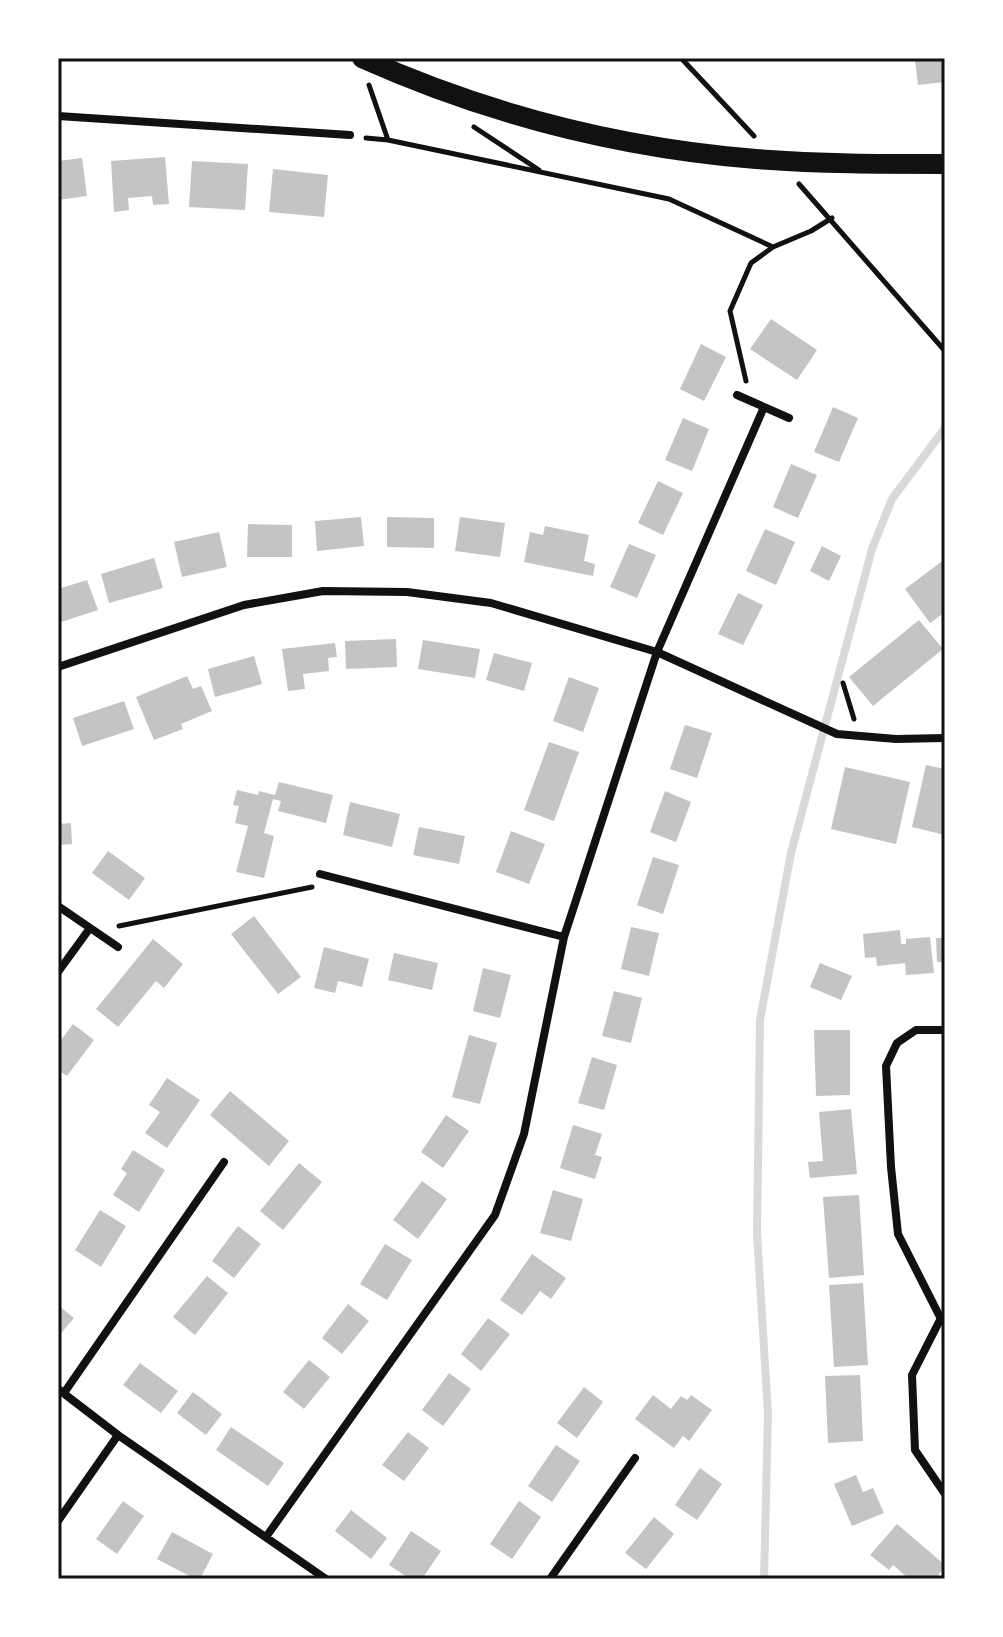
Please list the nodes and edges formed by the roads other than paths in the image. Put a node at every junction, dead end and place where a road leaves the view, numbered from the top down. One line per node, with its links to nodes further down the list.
1 (363, 65): 4 (main road)
2 (58, 116): 3 (street)
3 (350, 135)
4 (945, 164)
5 (737, 395): 6 (street)
6 (764, 407): 7 (street); 8 (street)
7 (789, 418)
8 (657, 652): 9 (street); 10 (street); 14 (street)
9 (58, 667)
10 (945, 738)
11 (320, 874): 14 (street)
12 (58, 906): 13 (street)
13 (90, 928): 15 (street); 16 (street)
14 (564, 937): 25 (street)
15 (118, 947)
16 (58, 972)
17 (945, 1030): 19 (street)
18 (224, 1162): 20 (street)
19 (942, 1316): 23 (street)
20 (61, 1391): 21 (street)
21 (118, 1435): 24 (street); 25 (street)
22 (635, 1458): 27 (street)
23 (945, 1494)
24 (58, 1521)
25 (266, 1537): 26 (street)
26 (326, 1579)
27 (550, 1579)

